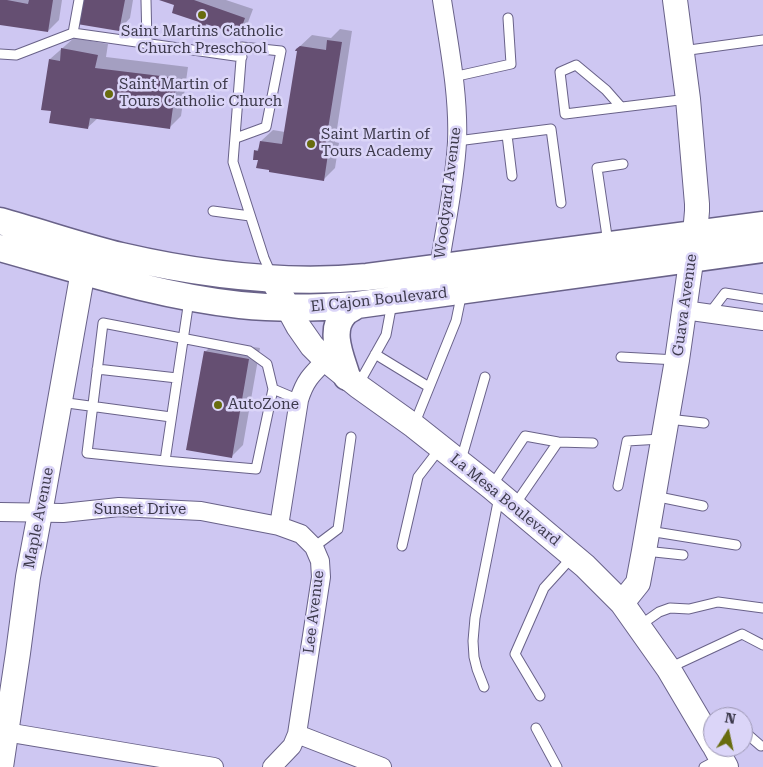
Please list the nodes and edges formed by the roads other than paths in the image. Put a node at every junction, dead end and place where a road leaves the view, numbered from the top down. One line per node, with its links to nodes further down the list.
1 (79, 0): 6 (lane)
2 (146, 0): 8 (lane)
3 (442, 0): 12 (street, Woodyard Avenue)
4 (675, 0): 9 (street, Guava Avenue)
5 (508, 18): 12 (lane)
6 (73, 32): 8 (lane); 10 (lane)
7 (763, 40): 9 (lane)
8 (147, 44): 11 (lane)
9 (682, 51): 13 (street, Guava Avenue)
10 (0, 54)
11 (242, 57): 16 (lane); 16 (lane)
12 (453, 77): 17 (street, Woodyard Avenue)
13 (688, 99): 14 (lane); 26 (street, Guava Avenue)
14 (621, 107): 14 (lane)
15 (507, 135): 17 (lane); 19 (lane); 20 (lane)
16 (236, 138): 22 (lane)
17 (457, 142): 29 (street, Woodyard Avenue)
18 (623, 164): 25 (lane)
19 (512, 176)
20 (561, 203)
21 (213, 211): 22 (lane)
22 (250, 216): 31 (lane)
23 (0, 221): 31 (main road, El Cajon Boulevard)
24 (763, 226): 26 (main road, El Cajon Boulevard)
25 (608, 246): 26 (main road, El Cajon Boulevard); 29 (main road, El Cajon Boulevard)
26 (694, 247): 28 (main road, El Cajon Boulevard); 32 (main road, El Cajon Boulevard); 38 (street, Guava Avenue)
27 (0, 248): 30 (main road, El Cajon Boulevard)
28 (763, 249)
29 (439, 268): 31 (main road, El Cajon Boulevard)
30 (84, 271): 33 (main road, El Cajon Boulevard); 53 (street, Maple Avenue)
31 (273, 280): 37 (street, La Mesa Boulevard)
32 (462, 290): 35 (main road, El Cajon Boulevard); 50 (lane)
33 (189, 297): 37 (main road, El Cajon Boulevard); 41 (lane)
34 (763, 299): 39 (lane)
35 (392, 300): 36 (main road, El Cajon Boulevard); 42 (lane)
36 (357, 305): 37 (main road, El Cajon Boulevard); 49 (main road)
37 (288, 308): 44 (street, La Mesa Boulevard)
38 (684, 310): 39 (street); 45 (street, Guava Avenue)
39 (709, 314): 40 (street)
40 (763, 321)
41 (182, 339): 46 (lane); 48 (lane); 51 (lane)
42 (375, 354): 49 (lane); 50 (lane)
43 (621, 357): 45 (lane)
44 (326, 360): 49 (street, La Mesa Boulevard); 52 (street)
45 (677, 360): 58 (street, Guava Avenue)
46 (97, 370): 48 (lane); 54 (lane)
47 (485, 377): 64 (lane)
48 (177, 378): 55 (lane)
49 (352, 381): 57 (street, La Mesa Boulevard)
50 (429, 388): 57 (lane)
51 (272, 389): 52 (lane); 63 (lane)
52 (299, 400): 71 (street)
53 (60, 402): 54 (lane); 70 (street, Maple Avenue)
54 (92, 407): 55 (lane); 63 (lane)
55 (171, 417): 63 (lane)
56 (704, 423): 58 (lane)
57 (414, 426): 62 (street, La Mesa Boulevard)
58 (666, 429): 65 (lane); 67 (street, Guava Avenue)
59 (351, 437): 75 (lane)
60 (558, 442): 61 (lane); 66 (lane); 66 (lane)
61 (593, 443)
62 (441, 447): 64 (street, La Mesa Boulevard); 74 (lane)
63 (165, 461)
64 (460, 463): 66 (street, La Mesa Boulevard)
65 (618, 486)
66 (501, 496): 77 (street, La Mesa Boulevard); 83 (lane)
67 (654, 496): 68 (lane); 72 (street, Guava Avenue)
68 (703, 506)
69 (0, 512): 70 (street, Sunset Drive)
70 (40, 513): 71 (street, Sunset Drive); 87 (street, Maple Avenue)
71 (279, 526): 75 (street, Lee Avenue)
72 (646, 541): 73 (lane); 76 (lane); 78 (street, Guava Avenue)
73 (736, 545)
74 (402, 546)
75 (314, 547): 88 (street, Lee Avenue)
76 (684, 555)
77 (573, 556): 78 (street, La Mesa Boulevard); 84 (lane)
78 (622, 603): 80 (street, La Mesa Boulevard)
79 (763, 608): 80 (lane)
80 (639, 626): 82 (street, La Mesa Boulevard)
81 (763, 645): 82 (lane)
82 (668, 668): 86 (street, La Mesa Boulevard)
83 (484, 687)
84 (540, 696)
85 (536, 728): 95 (lane)
86 (703, 731)
87 (3, 732): 92 (street, Maple Avenue); 93 (street)
88 (297, 734): 91 (street, Lee Avenue); 94 (street)
89 (753, 740): 90 (lane)
90 (761, 746)
91 (274, 766)
92 (2, 767)
93 (214, 767)
94 (382, 767)
95 (557, 767)

